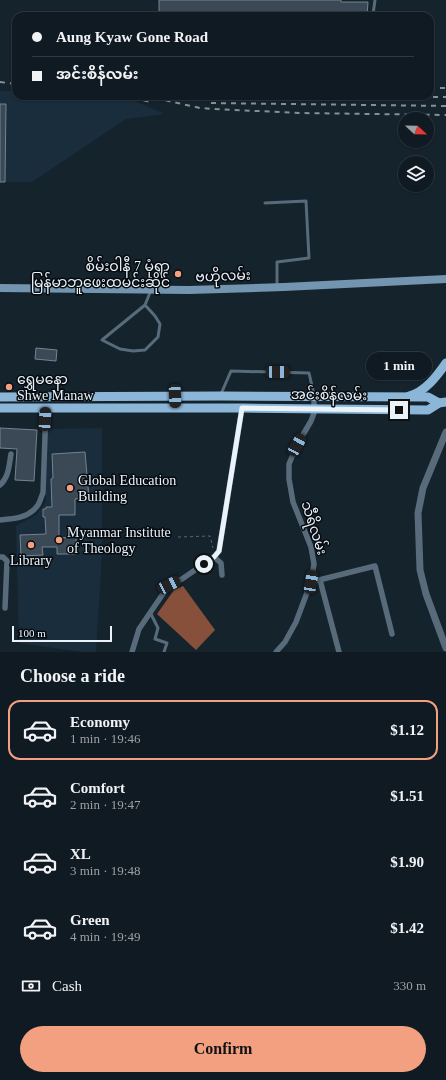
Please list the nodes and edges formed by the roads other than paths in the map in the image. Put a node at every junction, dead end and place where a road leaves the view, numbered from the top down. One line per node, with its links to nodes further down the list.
1 (376, 0): 2 (lane)
2 (373, 12)
3 (265, 203): 5 (lane)
4 (446, 279): 5 (main road, ဗဟိုလမ်း)
5 (277, 287): 7 (main road, ဗဟိုလမ်း)
6 (0, 288): 7 (main road, ဗဟိုလမ်း)
7 (151, 289): 8 (lane)
8 (145, 305): 8 (lane)
9 (446, 363): 16 (main road, အင်းစိန်လမ်း)
10 (175, 396): 11 (main road, အင်းစိန်လမ်း); 14 (main road, အင်းစိန်လမ်း); 22 (main road)
11 (221, 396): 15 (main road, အင်းစိန်လမ်း); 15 (lane)
12 (0, 397): 13 (main road, အင်းစိန်လမ်း)
13 (24, 397): 14 (main road, အင်းစိန်လမ်း); 19 (main road)
14 (91, 397): 21 (main road)
15 (314, 397): 16 (main road, အင်းစိန်လမ်း); 24 (street)
16 (404, 398): 17 (main road, အင်းစိန်လမ်း)
17 (443, 402): 24 (main road, အင်းစိန်လမ်း)
18 (0, 408): 19 (main road, အင်းစိန်လမ်း)
19 (24, 408): 20 (main road, အင်းစိန်လမ်း)
20 (46, 408): 21 (main road, အင်းစိန်လမ်း); 28 (street)
21 (91, 408): 22 (main road, အင်းစိန်လမ်း)
22 (176, 408): 23 (main road, အင်းစိန်လမ်း)
23 (242, 408): 24 (main road, အင်းစိန်လမ်း); 30 (street)
24 (314, 409): 33 (street, သီရိလမ်း)
25 (445, 436): 37 (street)
26 (11, 454): 27 (street)
27 (0, 485)
28 (0, 520)
29 (0, 557): 34 (street)
30 (214, 557): 31 (street); 35 (street)
31 (222, 575)
32 (320, 580): 33 (street); 36 (street); 41 (street)
33 (311, 582): 40 (street, သီရိလမ်း)
34 (5, 608)
35 (150, 612): 38 (street); 39 (lane)
36 (392, 634)
37 (446, 648)
38 (132, 652)
39 (164, 652)
40 (276, 652)
41 (339, 652)

